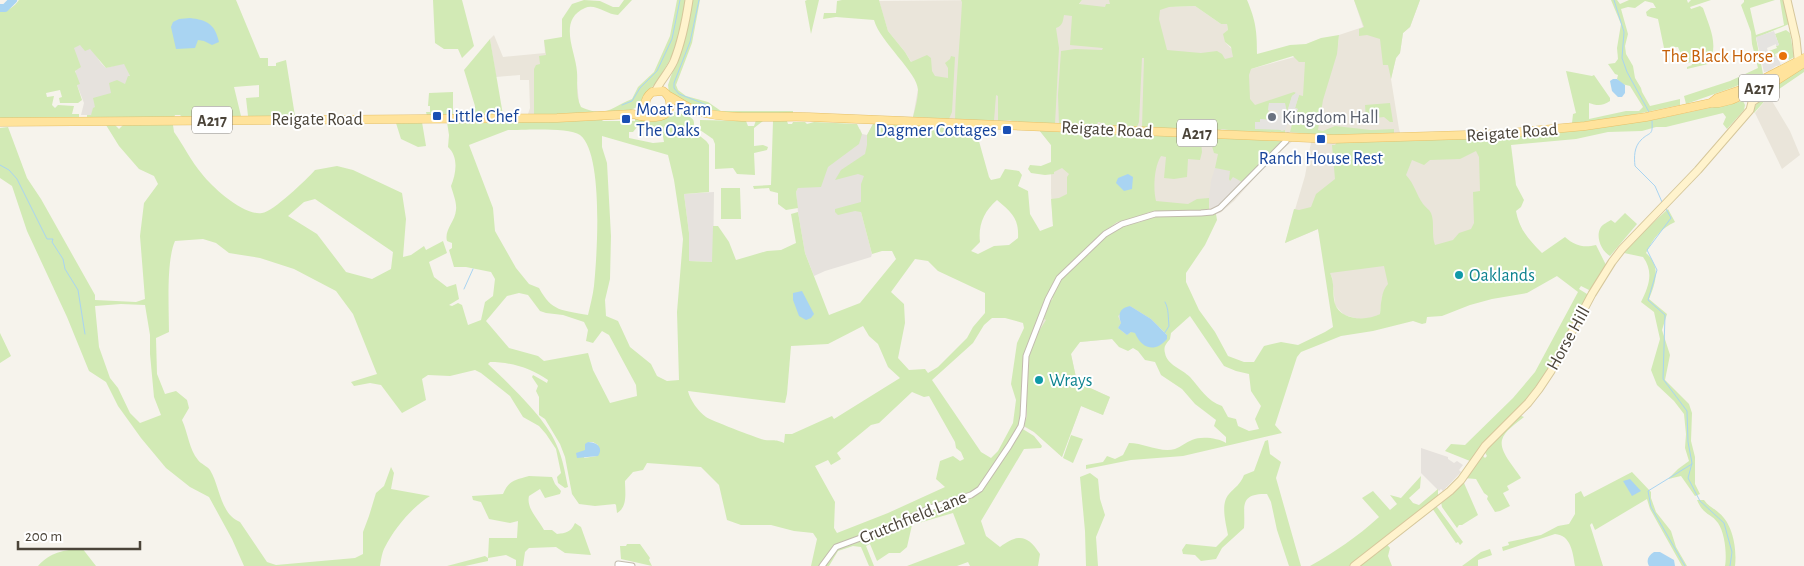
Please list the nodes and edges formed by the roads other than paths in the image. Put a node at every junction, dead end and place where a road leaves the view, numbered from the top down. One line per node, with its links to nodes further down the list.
1 (689, 0): 6 (street)
2 (1787, 0): 3 (street)
3 (1796, 39): 4 (street); 5 (street)
4 (1804, 46)
5 (1803, 60): 7 (main road, Reigate Road / A217); 9 (main road, Reigate Road / A217)
6 (664, 79): 8 (street); 10 (street)
7 (1776, 81): 9 (main road, Reigate Road / A217); 11 (street)
8 (656, 90): 10 (main road); 12 (main road)
9 (1747, 90): 11 (street); 18 (main road, Reigate Road / A217)
10 (668, 95): 13 (main road, Reigate Road / A217); 14 (main road)
11 (1752, 102): 22 (street, Horse Hill)
12 (645, 103): 15 (main road); 16 (main road)
13 (683, 106): 14 (main road, Reigate Road / A217); 18 (main road, Reigate Road / A217)
14 (670, 109): 16 (main road)
15 (633, 114): 16 (main road, Reigate Road / A217); 17 (main road, Reigate Road / A217)
16 (655, 116)
17 (0, 122)
18 (1288, 136): 21 (street, Crutchfield Lane)
19 (618, 566): 20 (street)
20 (632, 566)
21 (822, 566)
22 (1354, 566)

